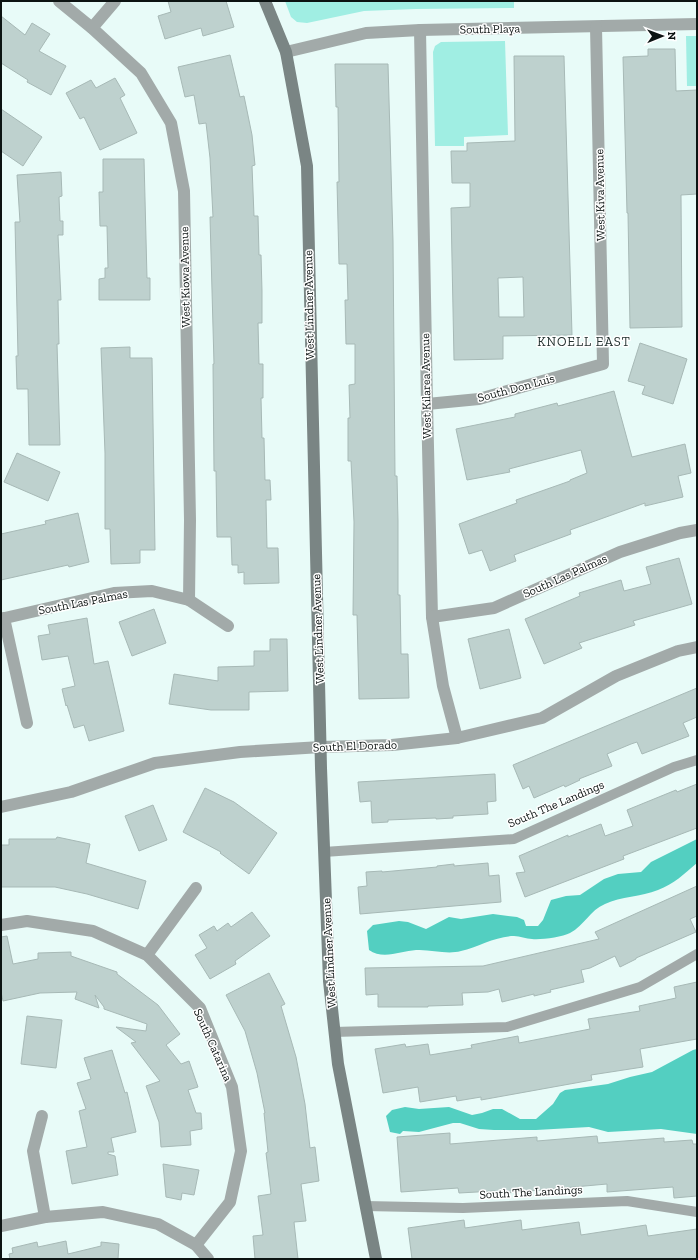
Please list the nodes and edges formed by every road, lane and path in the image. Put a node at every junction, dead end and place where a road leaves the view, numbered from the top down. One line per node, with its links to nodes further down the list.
1 (59, 1): 6 (street, West Kiowa Avenue)
2 (115, 1): 6 (street)
3 (265, 1): 8 (street, West Lindner Avenue)
4 (697, 24): 5 (street, South Playa)
5 (596, 27): 7 (street, South Playa); 9 (street, West Kiva Avenue)
6 (92, 28): 12 (street, West Kiowa Avenue)
7 (420, 30): 8 (street, South Playa); 10 (street, West Kilarea Avenue)
8 (286, 52): 19 (street, West Lindner Avenue)
9 (604, 364): 10 (street, South Don Luis)
10 (427, 404): 13 (street, West Kilarea Avenue)
11 (697, 530): 13 (street, South Las Palmas)
12 (189, 600): 14 (street, South Las Palmas); 15 (street)
13 (432, 617): 18 (street, West Kilarea Avenue)
14 (3, 619): 17 (street)
15 (228, 626)
16 (697, 647): 18 (street, South El Dorado)
17 (27, 723)
18 (457, 738): 19 (street, South El Dorado)
19 (321, 747): 21 (street, South El Dorado); 22 (street, West Lindner Avenue)
20 (697, 760): 22 (lane, South The Landings)
21 (1, 807)
22 (324, 852): 27 (street, West Lindner Avenue)
23 (196, 888): 26 (street)
24 (1, 925): 26 (street, South Catarina)
25 (697, 954): 27 (lane)
26 (147, 955): 33 (street, South Catarina)
27 (334, 1032): 29 (street, West Lindner Avenue)
28 (42, 1116): 31 (street)
29 (366, 1206): 30 (lane, South The Landings); 35 (street, West Lindner Avenue)
30 (697, 1212)
31 (46, 1217): 32 (street); 33 (street)
32 (1, 1226)
33 (196, 1245): 34 (street)
34 (208, 1259)
35 (376, 1259)

